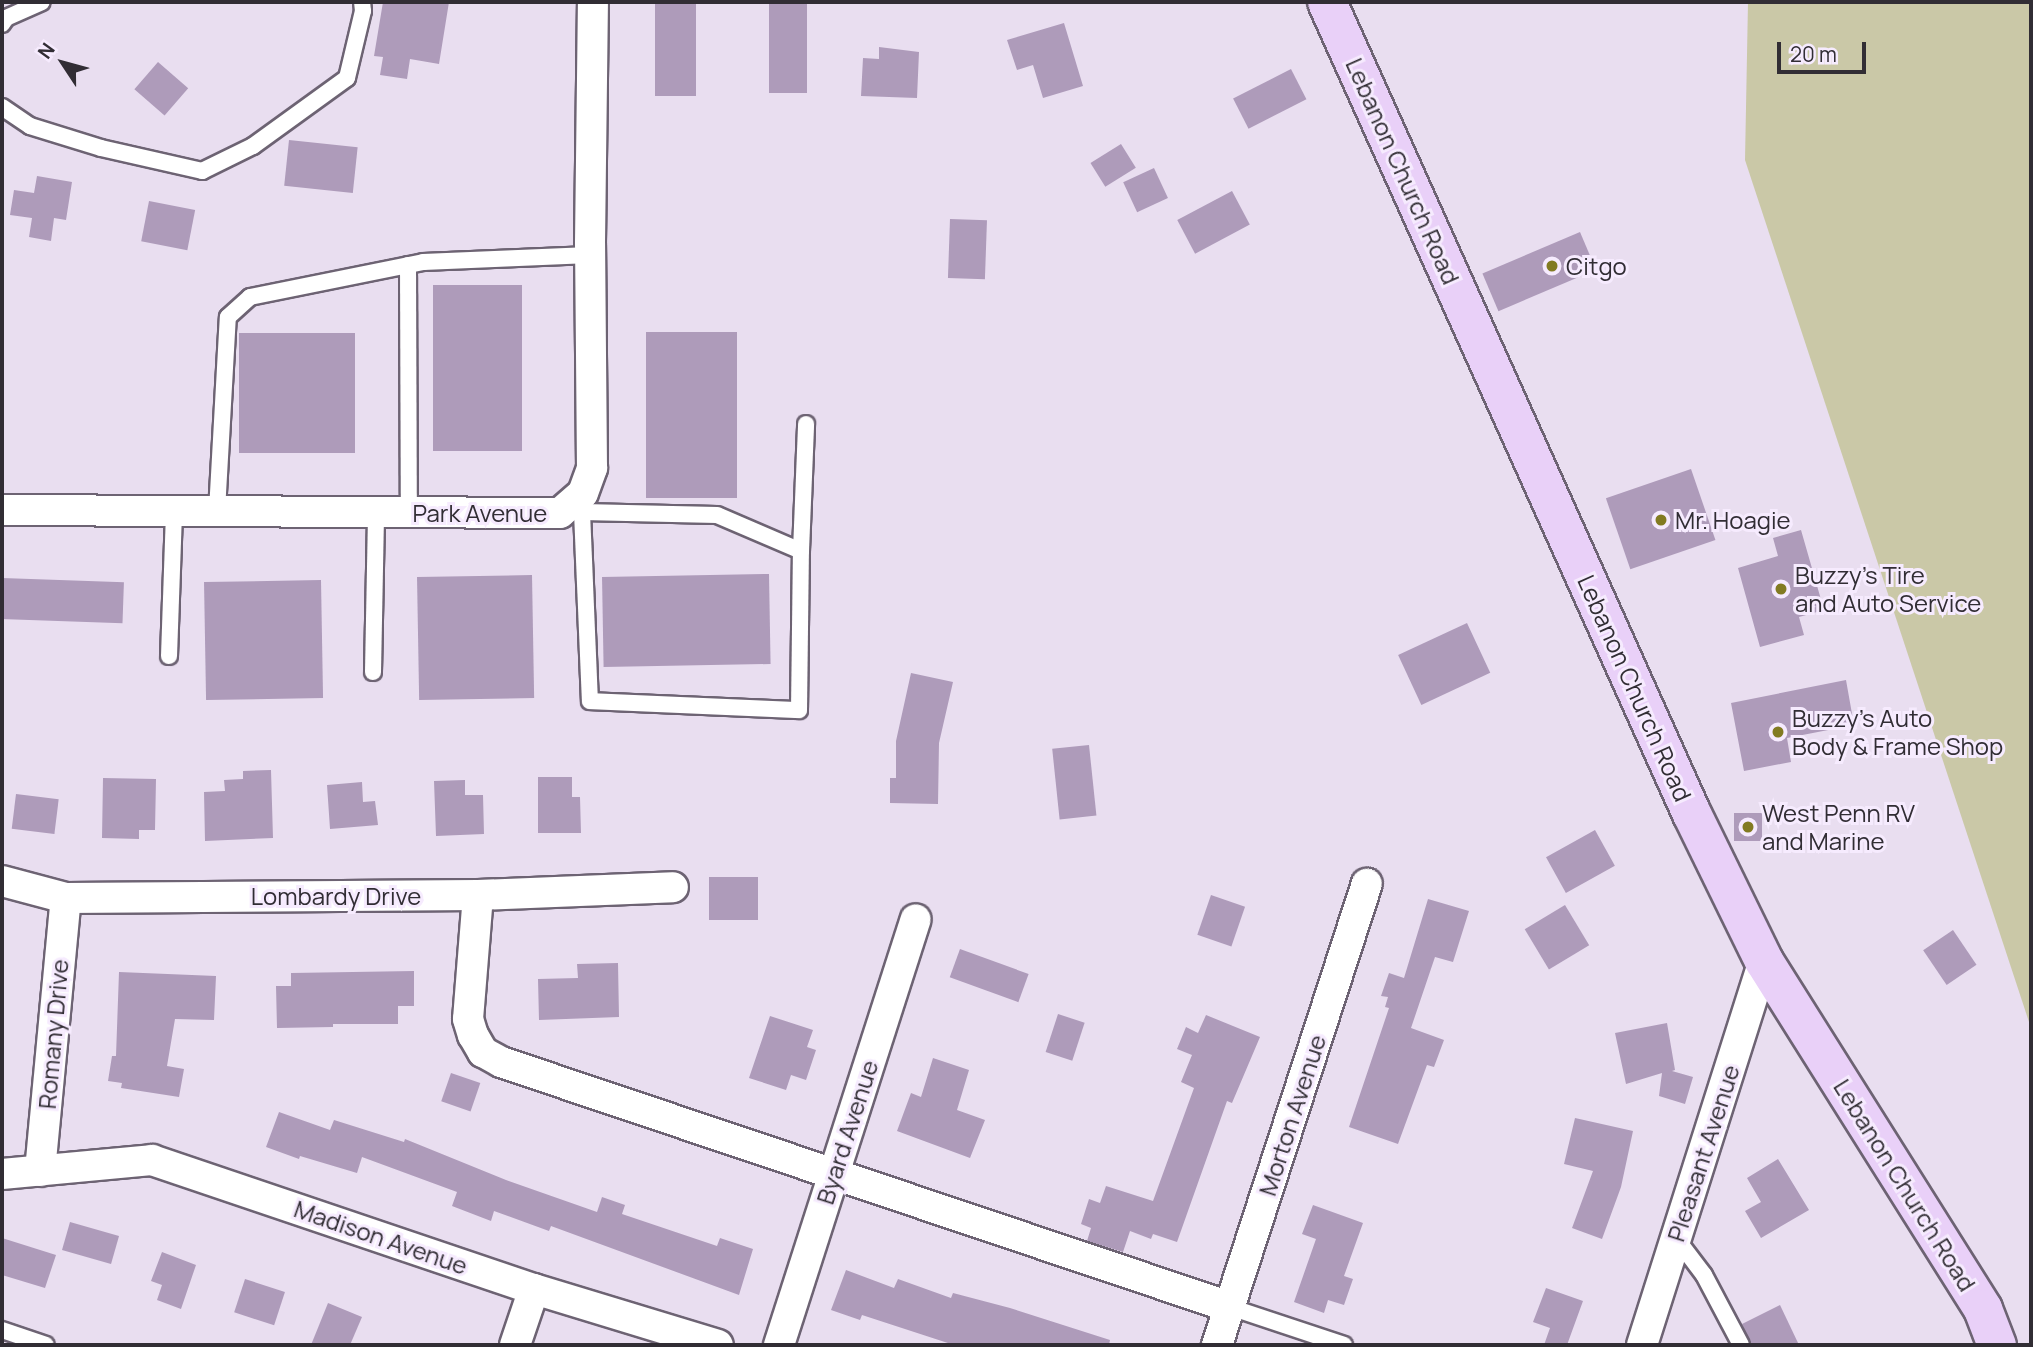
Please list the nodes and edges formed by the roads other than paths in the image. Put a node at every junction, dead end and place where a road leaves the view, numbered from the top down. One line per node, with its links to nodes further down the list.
1 (42, 2): 5 (lane)
2 (362, 2): 6 (lane)
3 (593, 2): 7 (street, Park Avenue)
4 (1327, 2): 25 (main road, Lebanon Church Road)
5 (2, 24)
6 (2, 107)
7 (590, 255): 8 (lane); 10 (street, Park Avenue)
8 (408, 265): 13 (lane); 15 (lane)
9 (806, 424): 16 (lane)
10 (582, 503): 15 (street, Park Avenue); 16 (lane); 16 (lane)
11 (2, 510): 12 (street, Park Avenue)
12 (174, 511): 13 (street, Park Avenue); 17 (lane)
13 (217, 511): 14 (street, Park Avenue)
14 (376, 512): 15 (street, Park Avenue); 18 (lane)
15 (409, 512)
16 (801, 551)
17 (169, 656)
18 (373, 672)
19 (2, 881): 23 (street, Lombardy Drive)
20 (1367, 884): 31 (street, Morton Avenue)
21 (673, 887): 22 (street, Lombardy Drive)
22 (478, 895): 23 (street, Lombardy Drive); 28 (street)
23 (66, 898): 26 (street, Romany Drive)
24 (916, 919): 28 (street, Byard Avenue)
25 (1764, 961): 29 (street, Pleasant Avenue); 41 (main road, Lebanon Church Road)
26 (40, 1171): 27 (street, Madison Avenue); 30 (street, Madison Avenue)
27 (2, 1174)
28 (833, 1174): 31 (street); 36 (street, Byard Avenue)
29 (1676, 1238): 39 (street, Pleasant Avenue); 40 (lane)
30 (534, 1289): 34 (street); 35 (street, Madison Avenue)
31 (1230, 1307): 37 (street, Morton Avenue); 38 (lane)
32 (2, 1330): 33 (lane)
33 (46, 1345)
34 (515, 1345)
35 (718, 1345)
36 (779, 1345)
37 (1217, 1345)
38 (1345, 1345)
39 (1642, 1345)
40 (1741, 1345)
41 (1997, 1345)

